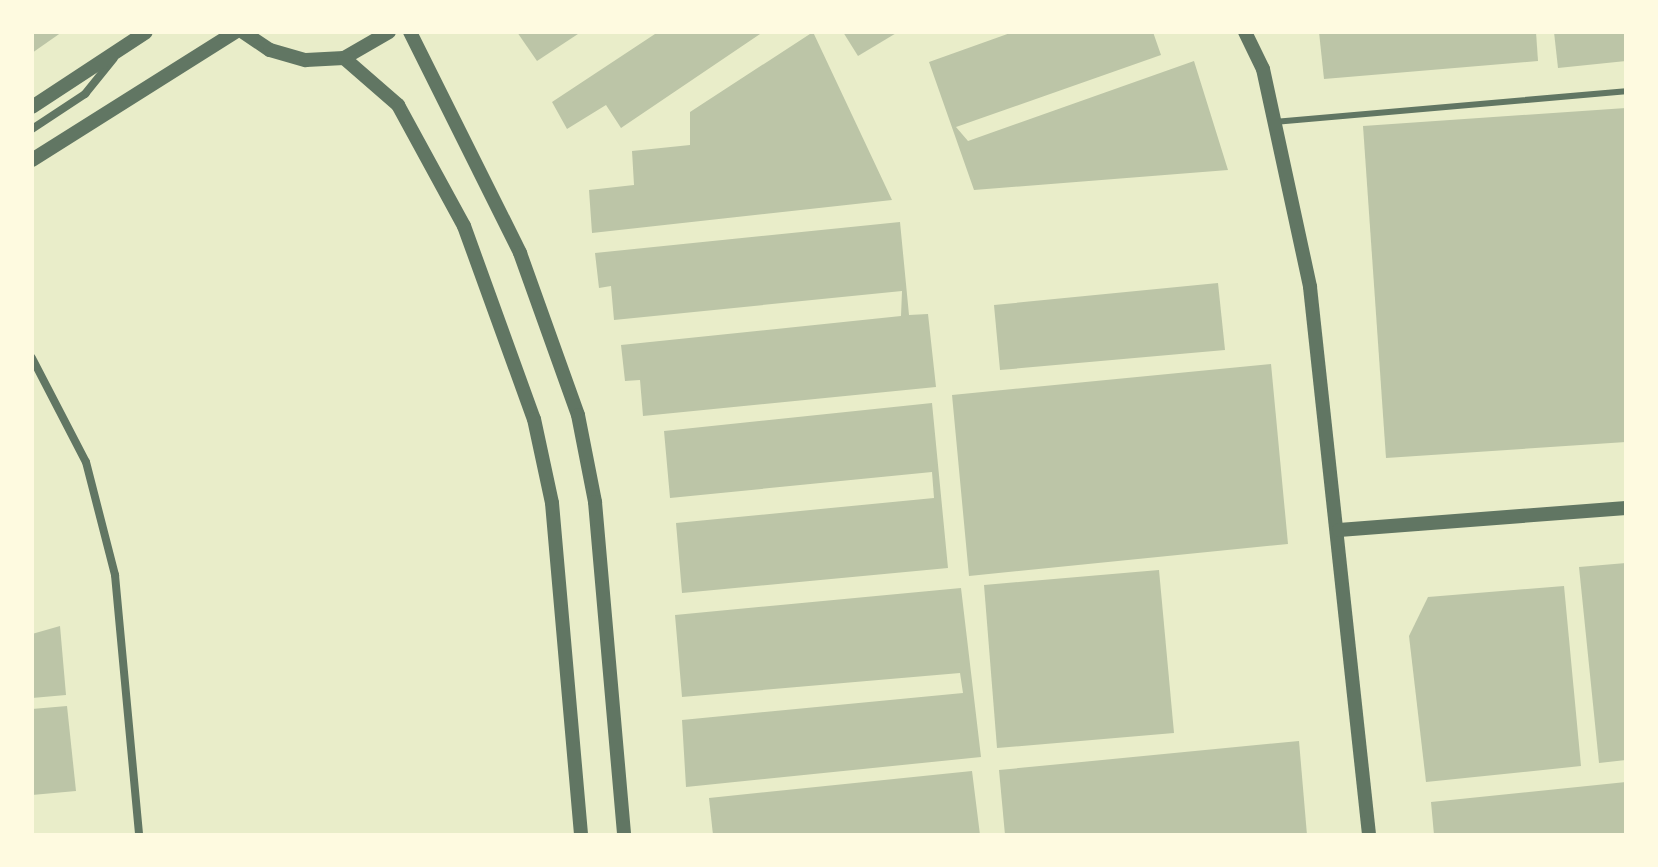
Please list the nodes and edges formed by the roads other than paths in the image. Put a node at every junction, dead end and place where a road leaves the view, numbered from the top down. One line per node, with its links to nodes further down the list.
1 (146, 32): 7 (street)
2 (235, 32): 13 (street)
3 (243, 32): 8 (street)
4 (389, 32): 8 (street)
5 (410, 32): 19 (street)
6 (1245, 32): 11 (street)
7 (122, 48): 10 (street); 12 (street)
8 (344, 58): 18 (street)
9 (1626, 91): 11 (lane)
10 (32, 107)
11 (1274, 122): 16 (street)
12 (32, 129)
13 (32, 160)
14 (32, 358): 17 (street)
15 (1626, 508): 16 (street)
16 (1339, 530): 20 (street)
17 (139, 835)
18 (581, 835)
19 (624, 835)
20 (1369, 835)

